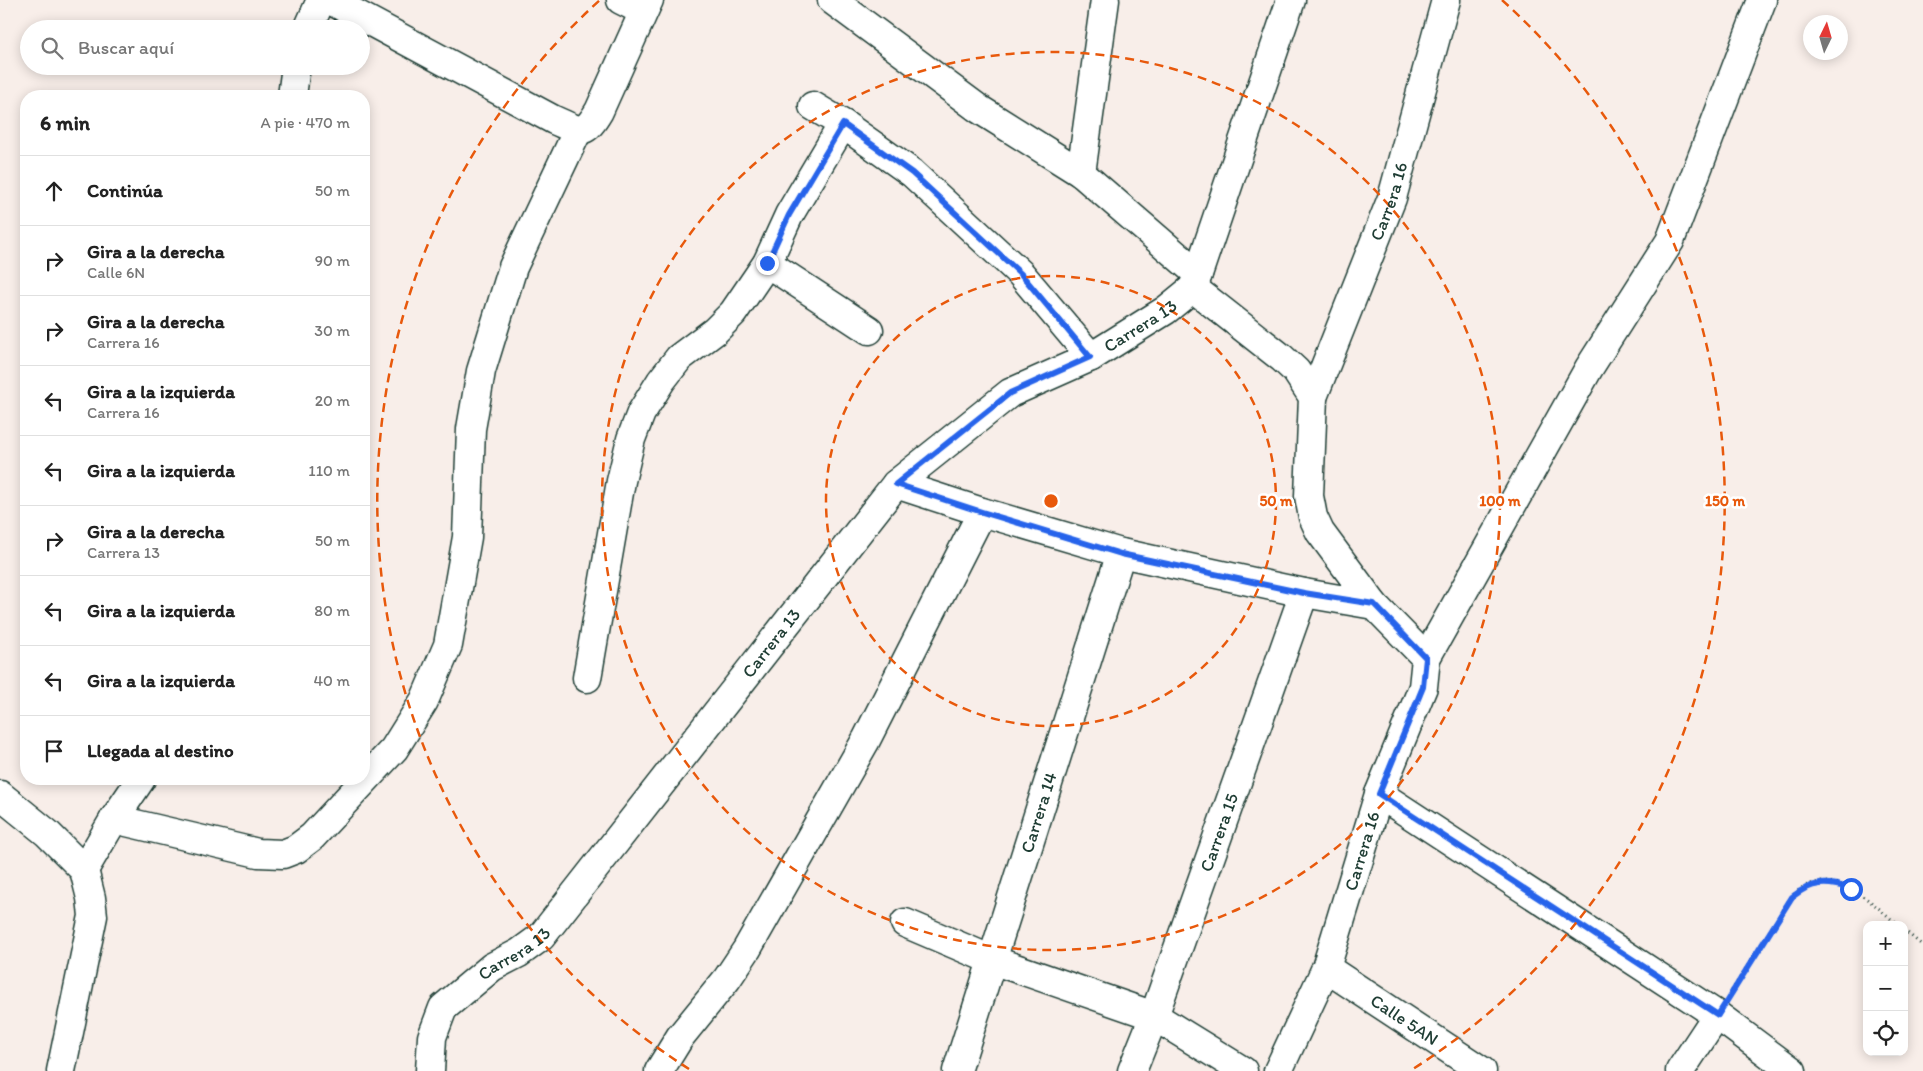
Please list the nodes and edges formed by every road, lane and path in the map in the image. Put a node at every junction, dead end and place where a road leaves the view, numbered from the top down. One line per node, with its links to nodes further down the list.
1 (321, 0): 9 (street)
2 (330, 0): 10 (street)
3 (832, 0): 17 (street)
4 (1105, 0): 17 (street)
5 (1290, 0): 19 (street)
6 (1446, 0): 22 (street, Carrera 16)
7 (1762, 0): 28 (street)
8 (638, 4): 16 (street)
9 (312, 20)
10 (367, 20)
11 (370, 21): 16 (street)
12 (295, 75): 13 (street)
13 (293, 90)
14 (813, 106): 15 (street)
15 (843, 124): 18 (street); 21 (street)
16 (578, 130): 30 (street)
17 (1081, 174): 19 (street)
18 (767, 263): 20 (street); 29 (street)
19 (1196, 281): 21 (street, Carrera 13); 22 (street)
20 (869, 330)
21 (1090, 357): 23 (street, Carrera 13)
22 (1313, 397): 27 (street, Carrera 16)
23 (896, 484): 24 (street); 46 (street, Carrera 13)
24 (982, 512): 25 (street); 47 (street)
25 (1121, 554): 26 (street); 41 (street, Carrera 14)
26 (1304, 593): 27 (street); 44 (street, Carrera 15)
27 (1374, 604): 28 (street, Carrera 16)
28 (1426, 658): 33 (street, Carrera 16)
29 (587, 678)
30 (370, 775)
31 (137, 785): 35 (street)
32 (360, 785): 35 (street)
33 (1379, 794): 42 (street, Carrera 16); 43 (street)
34 (0, 795): 36 (street)
35 (114, 820): 36 (street)
36 (84, 870): 45 (street)
37 (1893, 921): 43 (path)
38 (905, 923): 41 (street)
39 (1908, 933): 40 (path)
40 (1923, 946)
41 (992, 960): 44 (street); 48 (street, Carrera 14)
42 (1326, 968): 51 (street, Carrera 16); 52 (street, Calle 5AN)
43 (1718, 1015): 53 (street); 54 (street)
44 (1154, 1016): 49 (street, Carrera 15); 50 (street)
45 (61, 1071)
46 (430, 1071)
47 (659, 1071)
48 (956, 1071)
49 (1132, 1071)
50 (1243, 1071)
51 (1278, 1071)
52 (1482, 1071)
53 (1680, 1071)
54 (1792, 1071)

